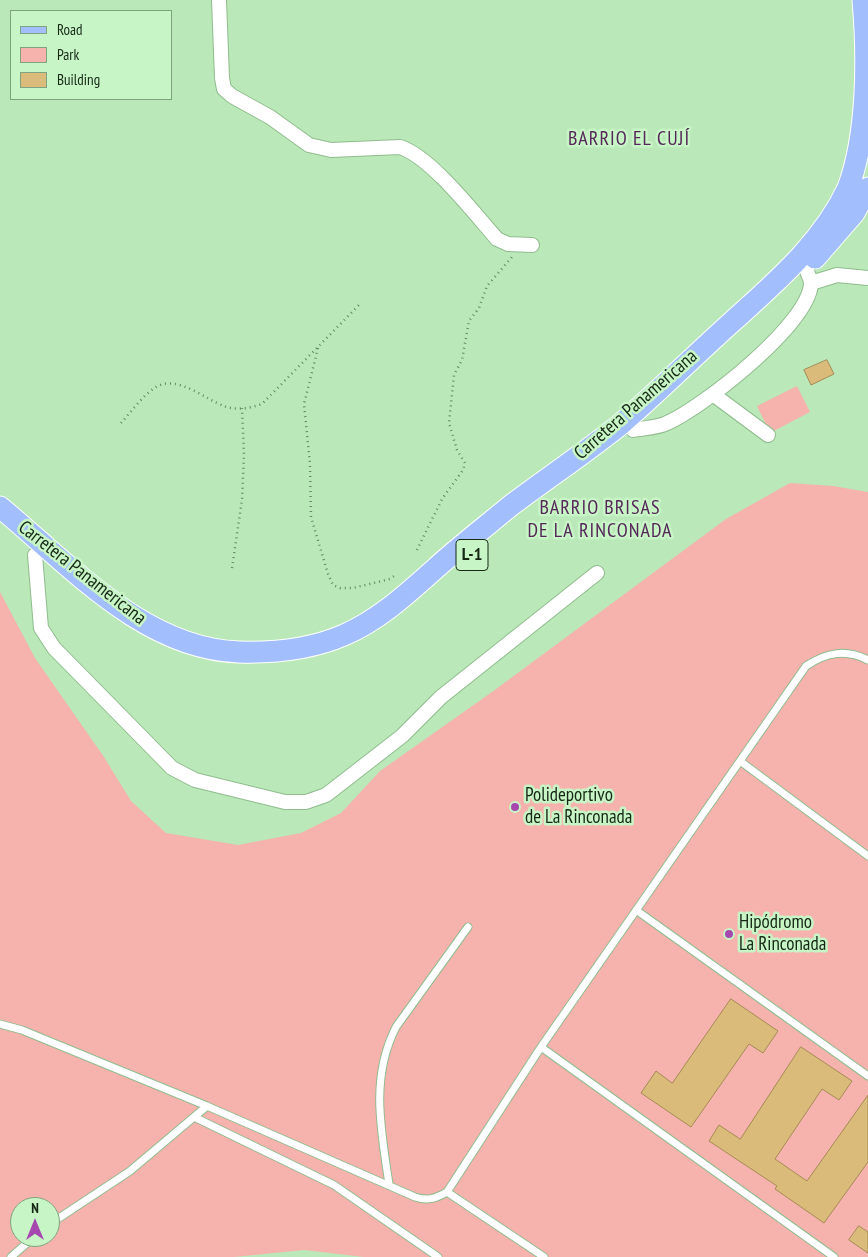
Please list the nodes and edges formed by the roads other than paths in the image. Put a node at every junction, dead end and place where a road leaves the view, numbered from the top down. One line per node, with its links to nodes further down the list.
1 (219, 0): 4 (street)
2 (863, 0): 10 (main road, Carretera Panamericana / L-1)
3 (868, 188): 5 (main road, Carretera Panamericana / L-1)
4 (532, 245)
5 (808, 275): 6 (street); 7 (street); 8 (main road, Carretera Panamericana / L-1)
6 (868, 278)
7 (714, 395): 8 (street); 9 (street)
8 (633, 430): 12 (main road, Carretera Panamericana / L-1)
9 (768, 435)
10 (0, 507)
11 (0, 523): 12 (main road, Carretera Panamericana / L-1)
12 (35, 555): 13 (street)
13 (597, 573)
14 (868, 660): 15 (lane)
15 (740, 761): 16 (lane); 17 (lane)
16 (868, 856)
17 (636, 910): 20 (lane); 21 (lane)
18 (468, 927): 24 (lane)
19 (0, 1024): 22 (lane)
20 (541, 1046): 25 (lane); 31 (lane)
21 (868, 1076)
22 (207, 1106): 23 (lane); 24 (lane)
23 (194, 1117): 26 (lane); 29 (lane)
24 (389, 1184): 25 (lane)
25 (447, 1192): 30 (lane)
26 (60, 1217)
27 (22, 1247): 28 (lane)
28 (10, 1257)
29 (438, 1257)
30 (544, 1257)
31 (834, 1257)

